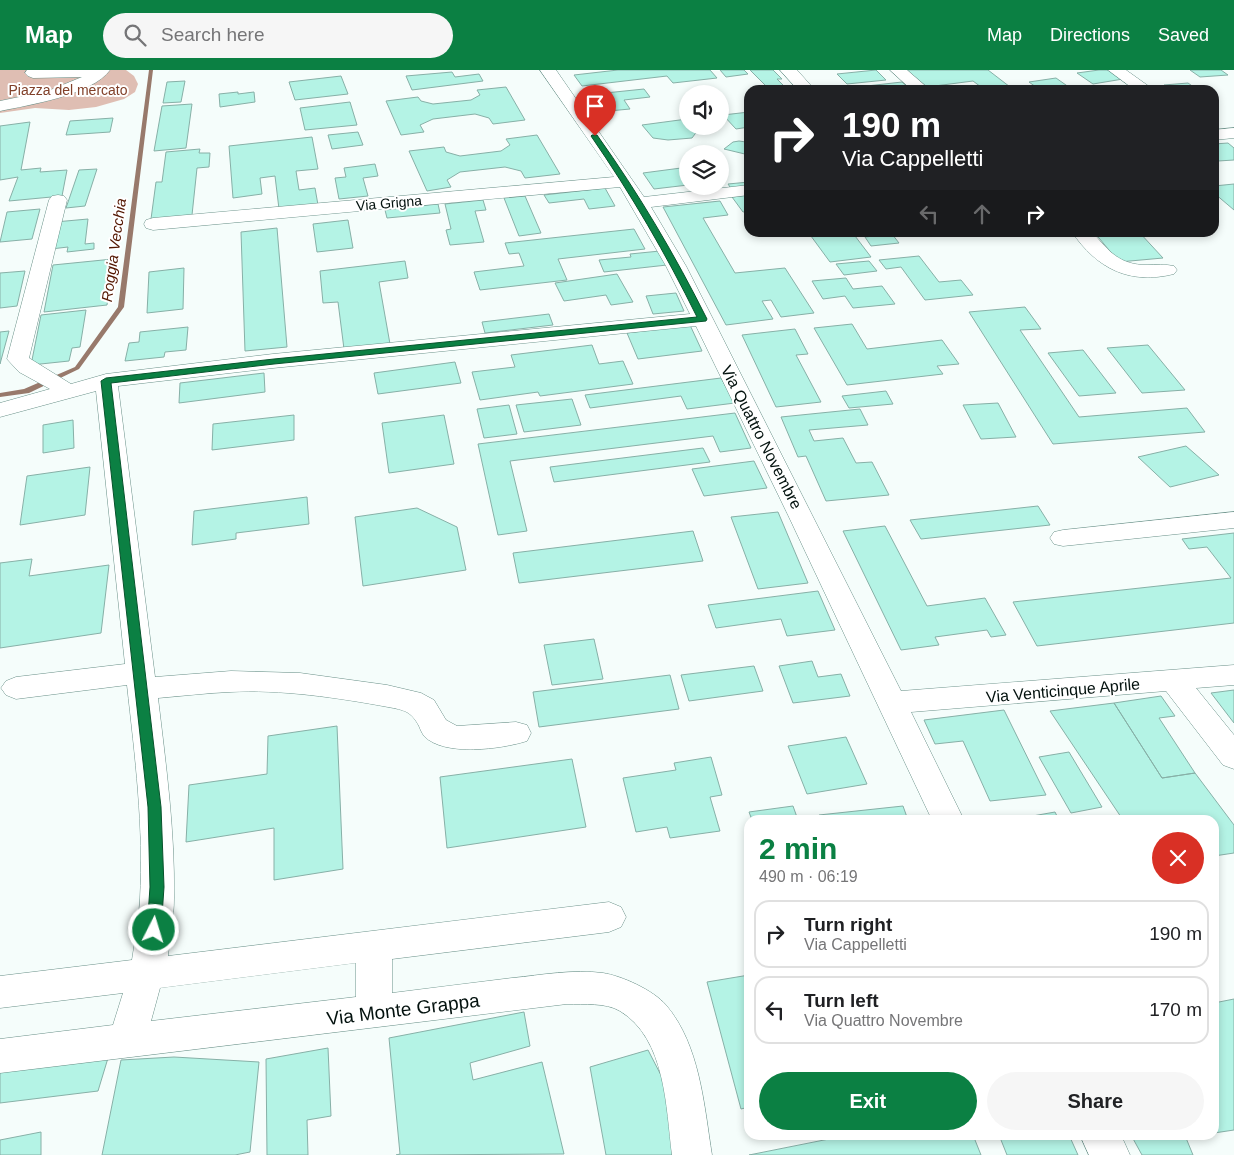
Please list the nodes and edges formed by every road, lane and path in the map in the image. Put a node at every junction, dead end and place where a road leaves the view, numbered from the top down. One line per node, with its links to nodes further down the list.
1 (101, 70): 6 (street); 10 (street)
2 (548, 70): 12 (street, Via Quattro Novembre)
3 (788, 70): 7 (street)
4 (898, 70): 8 (street)
5 (1116, 70): 9 (street)
6 (28, 71): 10 (street)
7 (802, 85)
8 (916, 85)
9 (1138, 85)
10 (42, 97): 11 (street)
11 (0, 106)
12 (626, 181): 15 (street, Via Quattro Novembre); 16 (street, Via Grigna)
13 (744, 191): 15 (street)
14 (58, 200): 21 (street)
15 (639, 203): 19 (street, Via Quattro Novembre)
16 (153, 224)
17 (1086, 237): 18 (street)
18 (1167, 270)
19 (703, 319): 20 (street); 29 (street, Via Quattro Novembre)
20 (106, 381): 21 (street); 26 (street)
21 (57, 384): 22 (street)
22 (0, 410)
23 (1234, 520): 24 (street)
24 (1063, 538)
25 (1234, 675): 27 (street, Via Venticinque Aprile)
26 (141, 681): 28 (street); 30 (street); 35 (street)
27 (1174, 681): 29 (street, Via Venticinque Aprile); 31 (street)
28 (16, 688)
29 (891, 704): 32 (street, Via Quattro Novembre)
30 (516, 733)
31 (1234, 757)
32 (946, 815)
33 (609, 917): 34 (street)
34 (374, 946): 35 (street); 37 (street)
35 (147, 974): 36 (street); 38 (street)
36 (0, 992)
37 (374, 1012): 38 (street, Via Monte Grappa); 41 (street, Via Monte Grappa)
38 (127, 1042): 39 (street, Via Monte Grappa)
39 (0, 1056)
40 (1102, 1140): 42 (street)
41 (692, 1155)
42 (1110, 1155)

